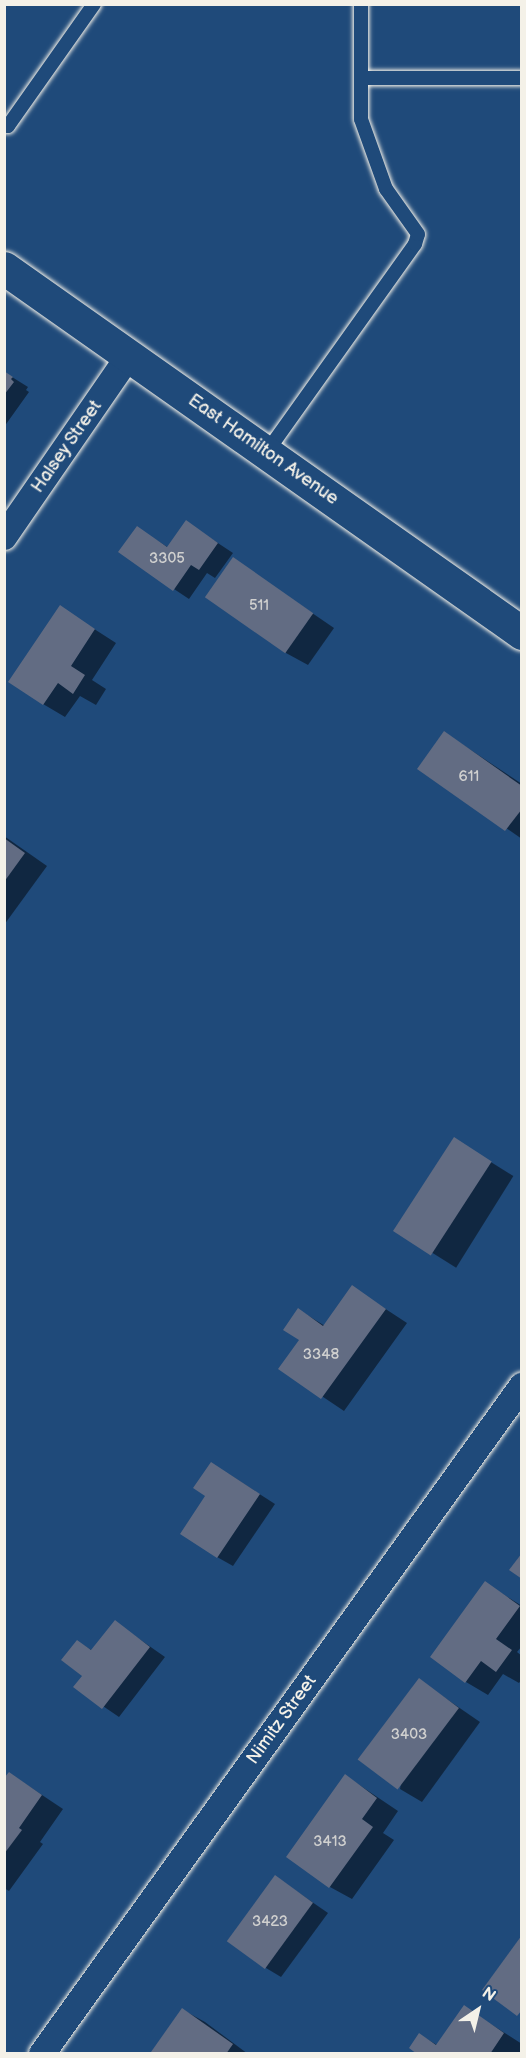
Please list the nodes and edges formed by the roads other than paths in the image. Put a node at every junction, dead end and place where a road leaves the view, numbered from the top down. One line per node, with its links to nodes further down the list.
1 (94, 4): 5 (lane)
2 (361, 4): 3 (lane)
3 (361, 78): 4 (lane); 8 (lane)
4 (522, 78)
5 (4, 125)
6 (4, 268): 7 (street, East Hamilton Avenue)
7 (129, 356): 8 (street, East Hamilton Avenue); 9 (street, Halsey Street)
8 (266, 453): 10 (street, East Hamilton Avenue)
9 (4, 537)
10 (522, 633)
11 (522, 1386): 12 (street, Nimitz Street)
12 (42, 2054)

